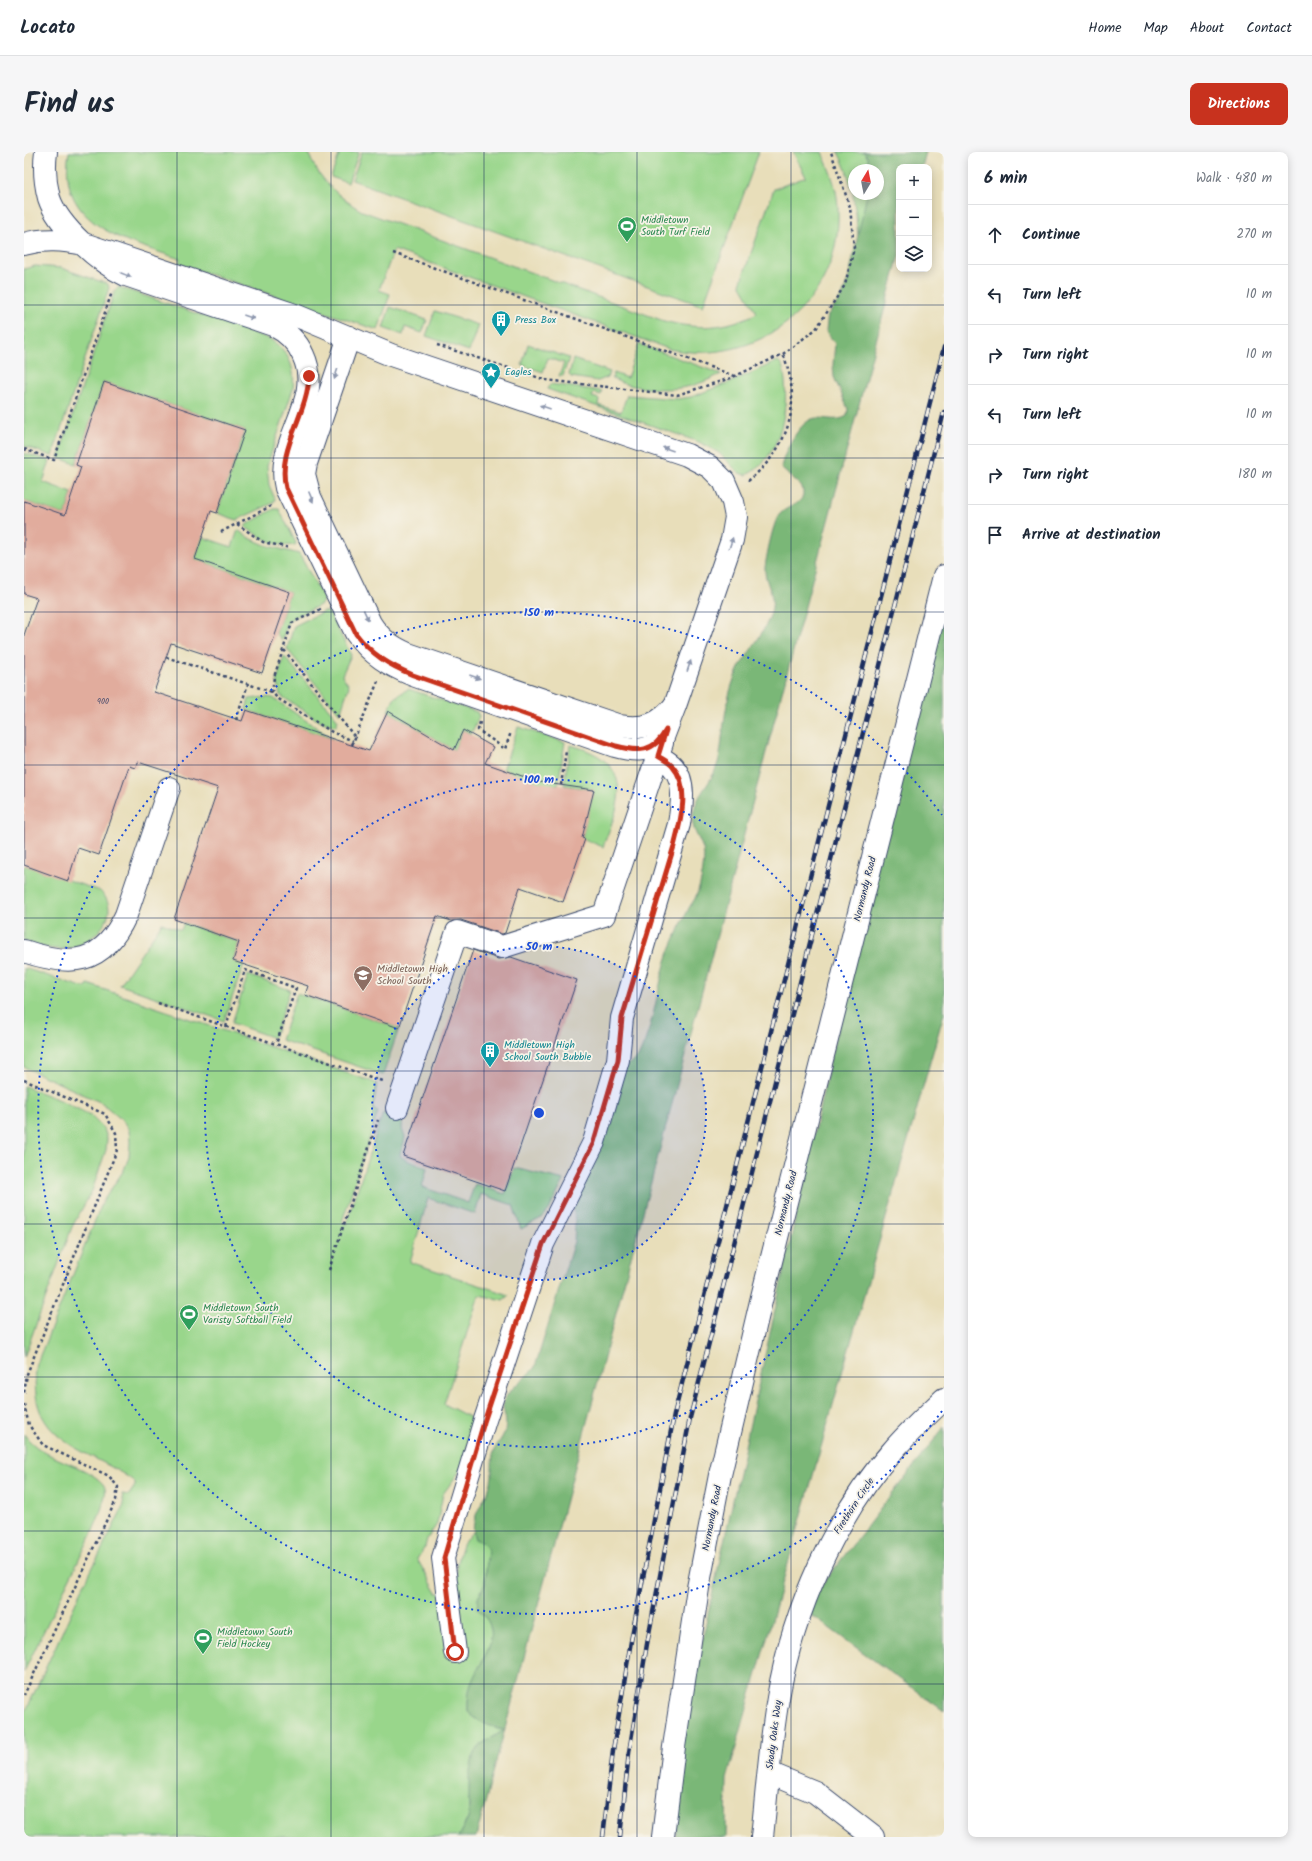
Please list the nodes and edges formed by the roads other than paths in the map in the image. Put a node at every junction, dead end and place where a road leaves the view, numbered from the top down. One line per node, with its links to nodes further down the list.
1 (46, 152): 3 (street)
2 (24, 244): 3 (street)
3 (84, 244): 4 (street); 7 (street, one-way to 7)
4 (349, 337): 6 (street, one-way to 4); 6 (street, one-way to 6)
5 (944, 576): 16 (street, Normandy Road)
6 (676, 703): 7 (street)
7 (666, 730): 8 (street)
8 (658, 756): 11 (street); 14 (street)
9 (169, 788): 10 (street)
10 (24, 951)
11 (394, 1103)
12 (944, 1399): 13 (street, Firethorn Circle)
13 (794, 1634): 15 (street, Shady Oaks Way)
14 (455, 1652)
15 (769, 1773): 17 (street, Shady Oaks Way); 18 (street)
16 (663, 1837)
17 (762, 1837)
18 (873, 1837)

